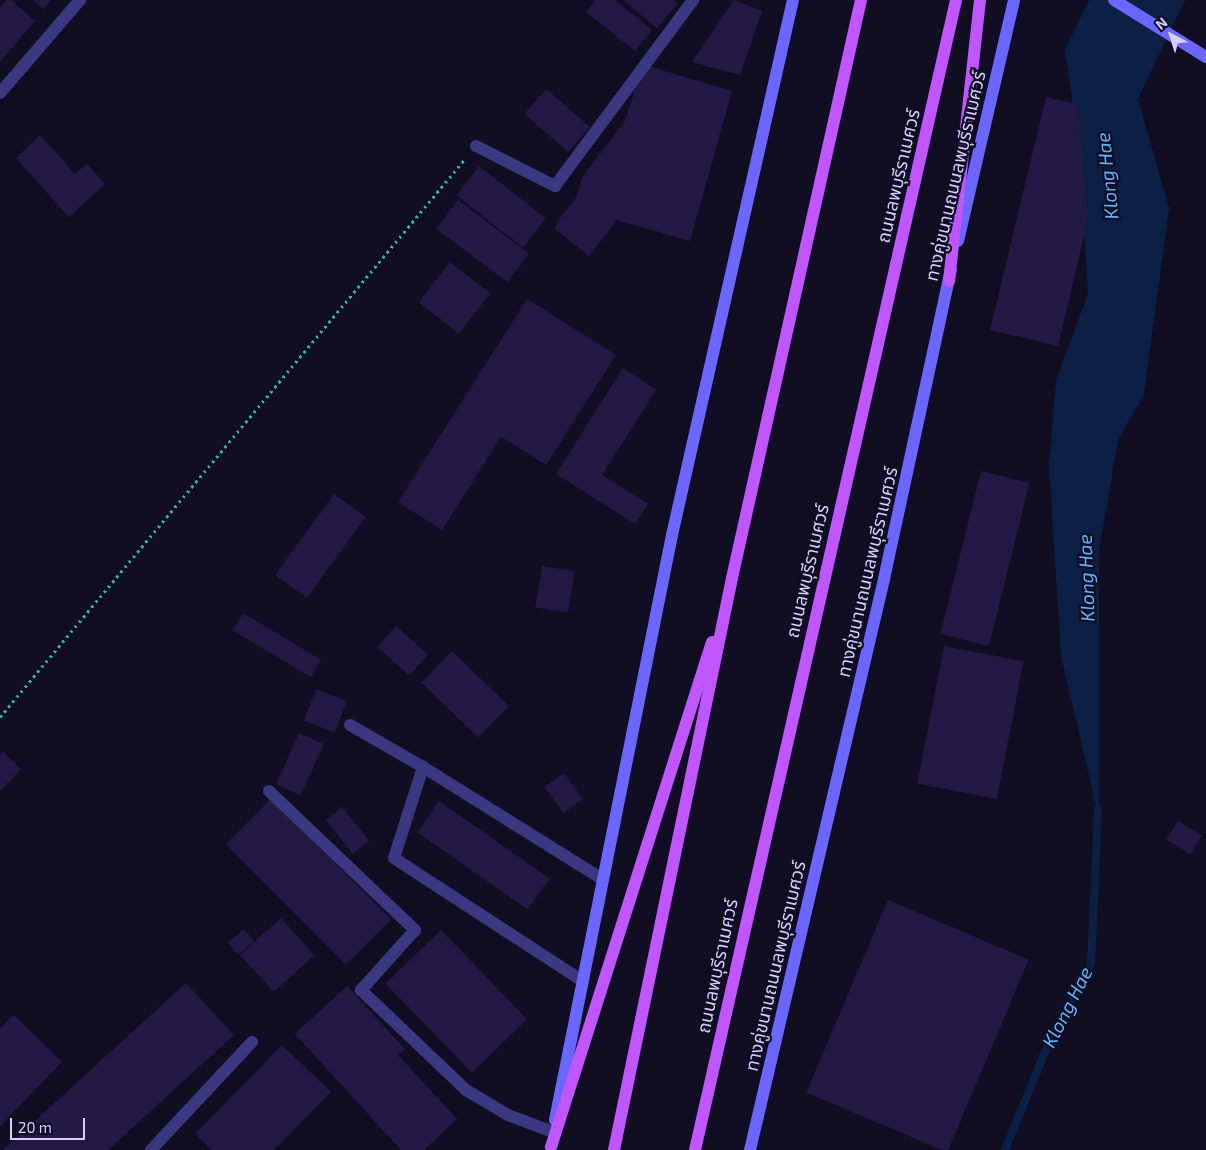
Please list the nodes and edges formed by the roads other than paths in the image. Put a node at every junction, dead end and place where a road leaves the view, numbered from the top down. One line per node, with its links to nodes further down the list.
1 (80, 0): 10 (street)
2 (693, 0): 11 (street)
3 (793, 0): 17 (main road)
4 (861, 0): 13 (main road)
5 (956, 0): 24 (main road, ถนนลพบุรีราเมศวร์)
6 (980, 0): 12 (main road)
7 (1014, 0): 12 (main road, ทางคู่ขนานถนนลพบุรีราเมศวร์)
8 (1114, 0): 9 (main road)
9 (1206, 57)
10 (0, 93)
11 (476, 146)
12 (949, 281): 25 (main road, ทางคู่ขนานถนนลพบุรีราเมศวร์)
13 (732, 578): 21 (main road); 23 (main road)
14 (350, 725): 15 (street)
15 (423, 767): 17 (street); 18 (street)
16 (269, 791): 20 (street)
17 (602, 879): 18 (main road)
18 (582, 980): 20 (main road)
19 (252, 1042): 22 (street)
20 (553, 1132): 21 (main road)
21 (551, 1148)
22 (150, 1150)
23 (614, 1150)
24 (695, 1150)
25 (750, 1150)

